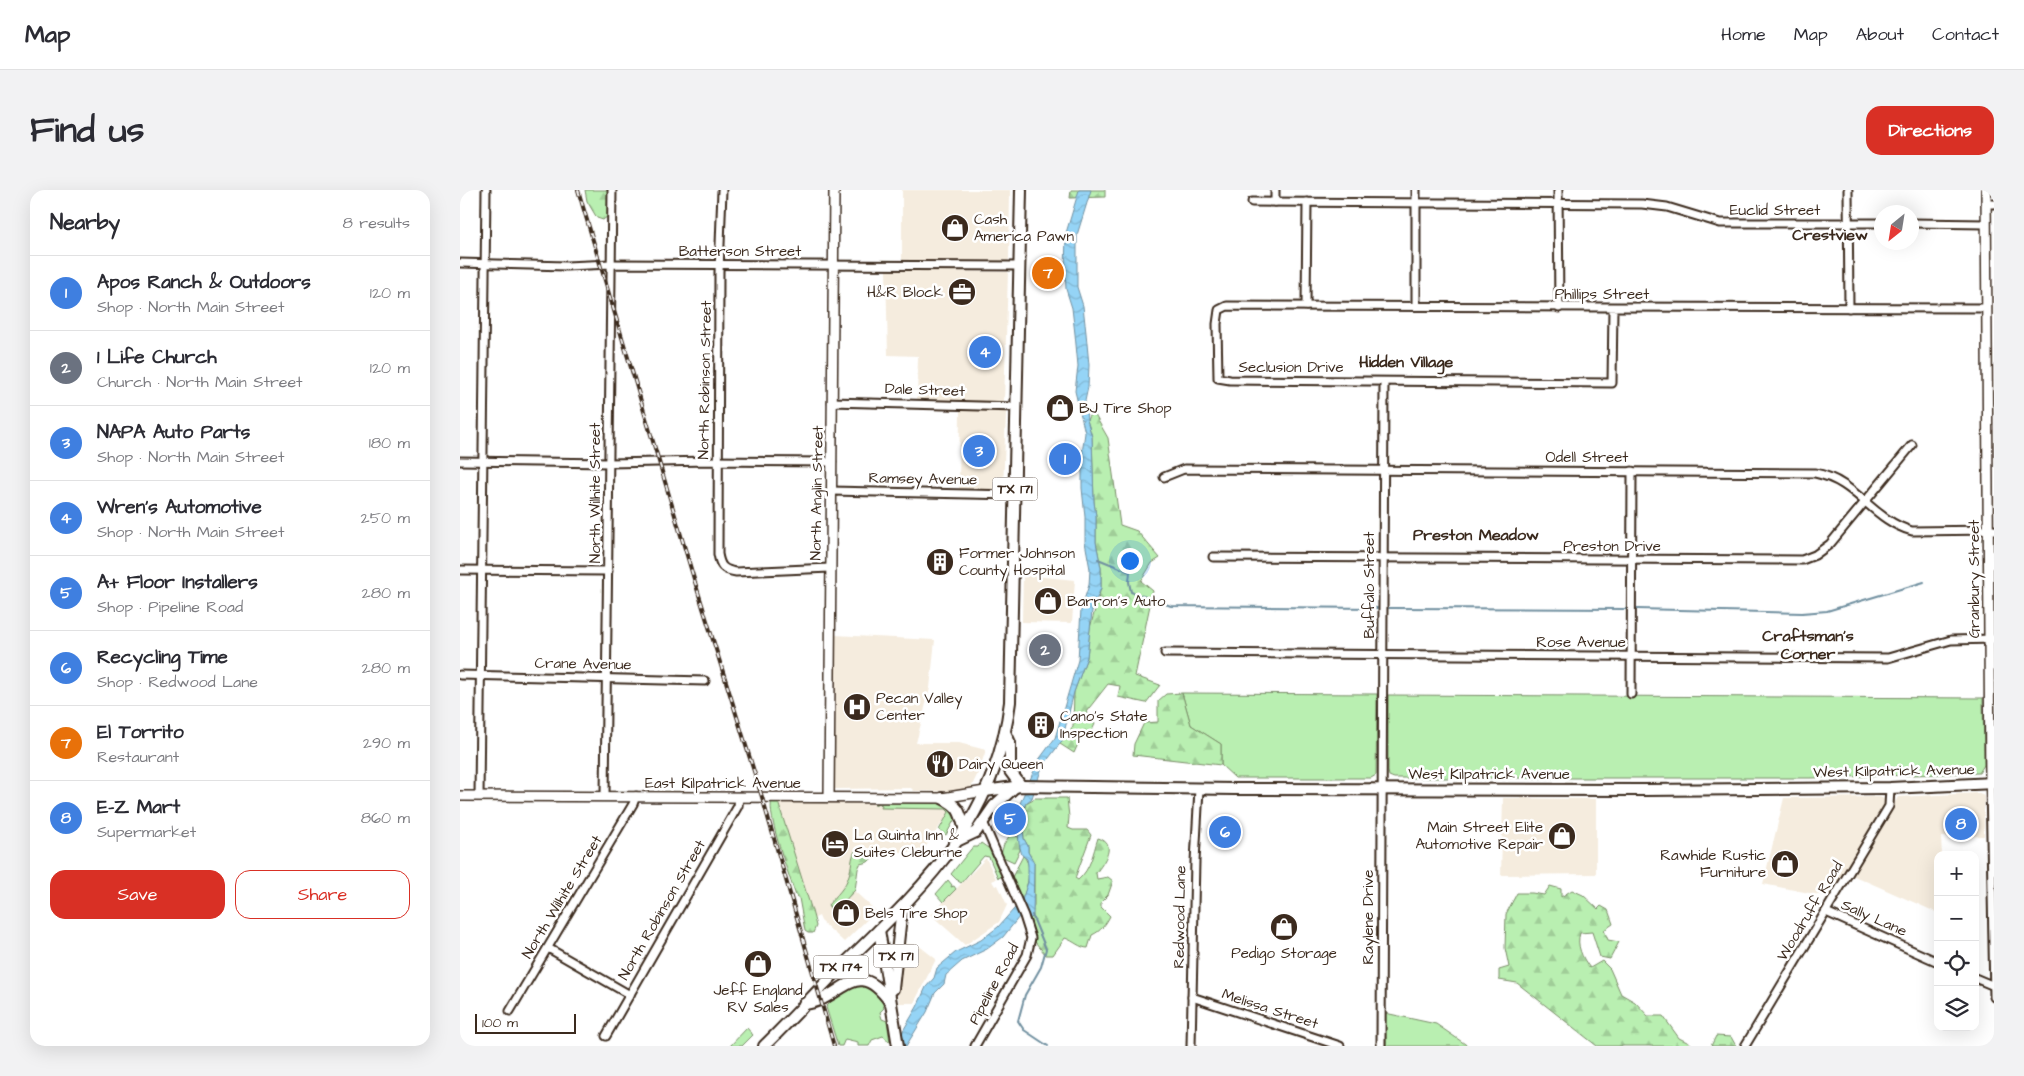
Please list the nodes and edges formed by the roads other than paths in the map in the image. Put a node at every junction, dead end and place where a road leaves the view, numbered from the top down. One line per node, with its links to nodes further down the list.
1 (486, 190): 22 (street)
2 (612, 190): 23 (street, North Wilhite Street)
3 (722, 190): 24 (street, North Robinson Street)
4 (834, 190): 25 (street, North Anglin Street)
5 (1021, 190): 26 (main road, TX 171)
6 (1275, 190): 12 (street)
7 (1416, 190): 14 (street)
8 (1558, 190): 15 (street)
9 (1848, 190): 17 (street)
10 (1986, 190): 16 (street, Granbury Street)
11 (1252, 202): 12 (street, Euclid Street)
12 (1275, 202): 13 (street, Euclid Street)
13 (1308, 202): 14 (street, Euclid Street); 27 (street)
14 (1416, 203): 15 (street, Euclid Street); 28 (street)
15 (1558, 204): 17 (street, Euclid Street); 29 (street)
16 (1990, 204): 20 (street, Granbury Street)
17 (1848, 223): 18 (street, Euclid Street); 31 (street)
18 (1874, 223)
19 (1919, 223): 20 (street)
20 (1986, 224): 33 (street, Granbury Street)
21 (460, 263): 22 (street, Batterson Street)
22 (485, 264): 23 (street, Batterson Street); 40 (street)
23 (611, 264): 24 (street, Batterson Street); 43 (street, North Wilhite Street)
24 (720, 265): 25 (street, Batterson Street); 41 (street, North Robinson Street)
25 (833, 265): 26 (street, Batterson Street); 35 (street, North Anglin Street)
26 (1020, 266): 36 (main road, TX 171)
27 (1306, 306): 28 (street, Phillips Street); 32 (street, Phillips Street)
28 (1416, 306): 29 (street, Phillips Street)
29 (1559, 308): 30 (street, Phillips Street)
30 (1613, 308): 31 (street, Phillips Street); 34 (street, Seclusion Drive)
31 (1849, 308): 33 (street, Phillips Street)
32 (1219, 310): 34 (street, Seclusion Drive)
33 (1989, 312): 37 (street, Granbury Street)
34 (1384, 382): 44 (street, Buffalo Street)
35 (832, 402): 36 (street, Dale Street); 42 (street, North Anglin Street)
36 (1016, 407): 48 (main road, TX 171)
37 (1991, 422): 50 (street, Granbury Street)
38 (1912, 445): 49 (street, Preston Drive)
39 (460, 461): 40 (street)
40 (483, 461): 43 (street); 56 (street)
41 (718, 461): 42 (street); 43 (street); 54 (street, North Robinson Street)
42 (832, 462): 47 (street, North Anglin Street)
43 (609, 463): 57 (street, North Wilhite Street)
44 (1384, 470): 45 (street, Odell Street); 46 (street, Odell Street); 52 (street, Buffalo Street)
45 (1632, 471): 49 (street, Odell Street); 53 (street)
46 (1164, 477)
47 (831, 490): 48 (street, Ramsey Avenue); 54 (street, North Anglin Street)
48 (1015, 495): 67 (main road, TX 171)
49 (1865, 501): 50 (street, Odell Street); 53 (street, Preston Drive)
50 (1991, 530): 58 (street, Granbury Street)
51 (1213, 557): 52 (street, Preston Drive)
52 (1383, 559): 53 (street, Preston Drive); 60 (street, Buffalo Street)
53 (1632, 560): 61 (street)
54 (830, 568): 79 (street, North Anglin Street)
55 (460, 570): 56 (street)
56 (482, 570): 57 (street); 63 (street)
57 (608, 570): 64 (street, North Wilhite Street)
58 (1991, 639): 61 (street, Rose Avenue); 68 (street, Granbury Street)
59 (1165, 653): 60 (street, Rose Avenue)
60 (1382, 654): 61 (street, Rose Avenue); 72 (street, Buffalo Street)
61 (1631, 656): 66 (street)
62 (460, 675): 63 (street, Crane Avenue)
63 (481, 676): 64 (street, Crane Avenue); 75 (street)
64 (606, 678): 65 (street, Crane Avenue); 76 (street, North Wilhite Street)
65 (705, 681)
66 (1631, 694)
67 (1005, 732): 69 (main road); 73 (main road, TX 171)
68 (1992, 784): 70 (main road, West Kilpatrick Avenue); 90 (street, Granbury Street)
69 (1019, 786): 71 (main road, West Kilpatrick Avenue); 73 (main road, West Kilpatrick Avenue); 81 (main road)
70 (1890, 788): 72 (main road, West Kilpatrick Avenue); 85 (street, Woodruff Road)
71 (1199, 789): 72 (main road, West Kilpatrick Avenue); 93 (street, Redwood Lane)
72 (1382, 789): 103 (street, Raylene Drive)
73 (985, 791): 80 (street, East Kilpatrick Avenue); 82 (main road, TX 171)
74 (460, 796): 75 (street, East Kilpatrick Avenue)
75 (480, 796): 76 (street, East Kilpatrick Avenue)
76 (605, 796): 77 (street, East Kilpatrick Avenue)
77 (636, 796): 78 (street, East Kilpatrick Avenue); 87 (street, North Wilhite Street)
78 (739, 797): 79 (street, East Kilpatrick Avenue); 91 (street, North Robinson Street)
79 (829, 797): 80 (street, East Kilpatrick Avenue)
80 (942, 798): 82 (main road)
81 (983, 822): 83 (main road); 100 (street, Pipeline Road)
82 (965, 830): 83 (main road, TX 171)
83 (958, 840): 84 (main road, TX 171)
84 (902, 907): 86 (main road, TX 171); 95 (main road, TX 171)
85 (1826, 912): 88 (street, Sally Lane); 104 (street, Woodruff Road)
86 (879, 930): 94 (main road, TX 174); 95 (main road, TX 171)
87 (548, 948): 91 (street); 96 (street, North Wilhite Street)
88 (1934, 960)
89 (1979, 980): 90 (street)
90 (1994, 986): 92 (street, Granbury Street)
91 (630, 995): 97 (street, North Robinson Street)
92 (1994, 997)
93 (1192, 998): 101 (street, Redwood Lane); 102 (street, Melissa Street)
94 (804, 1004): 95 (main road, TX 171); 98 (main road, TX 174)
95 (892, 1005): 99 (main road, TX 171)
96 (510, 1011)
97 (606, 1036)
98 (764, 1046)
99 (898, 1046)
100 (975, 1046)
101 (1191, 1046)
102 (1340, 1046)
103 (1381, 1046)
104 (1745, 1046)

